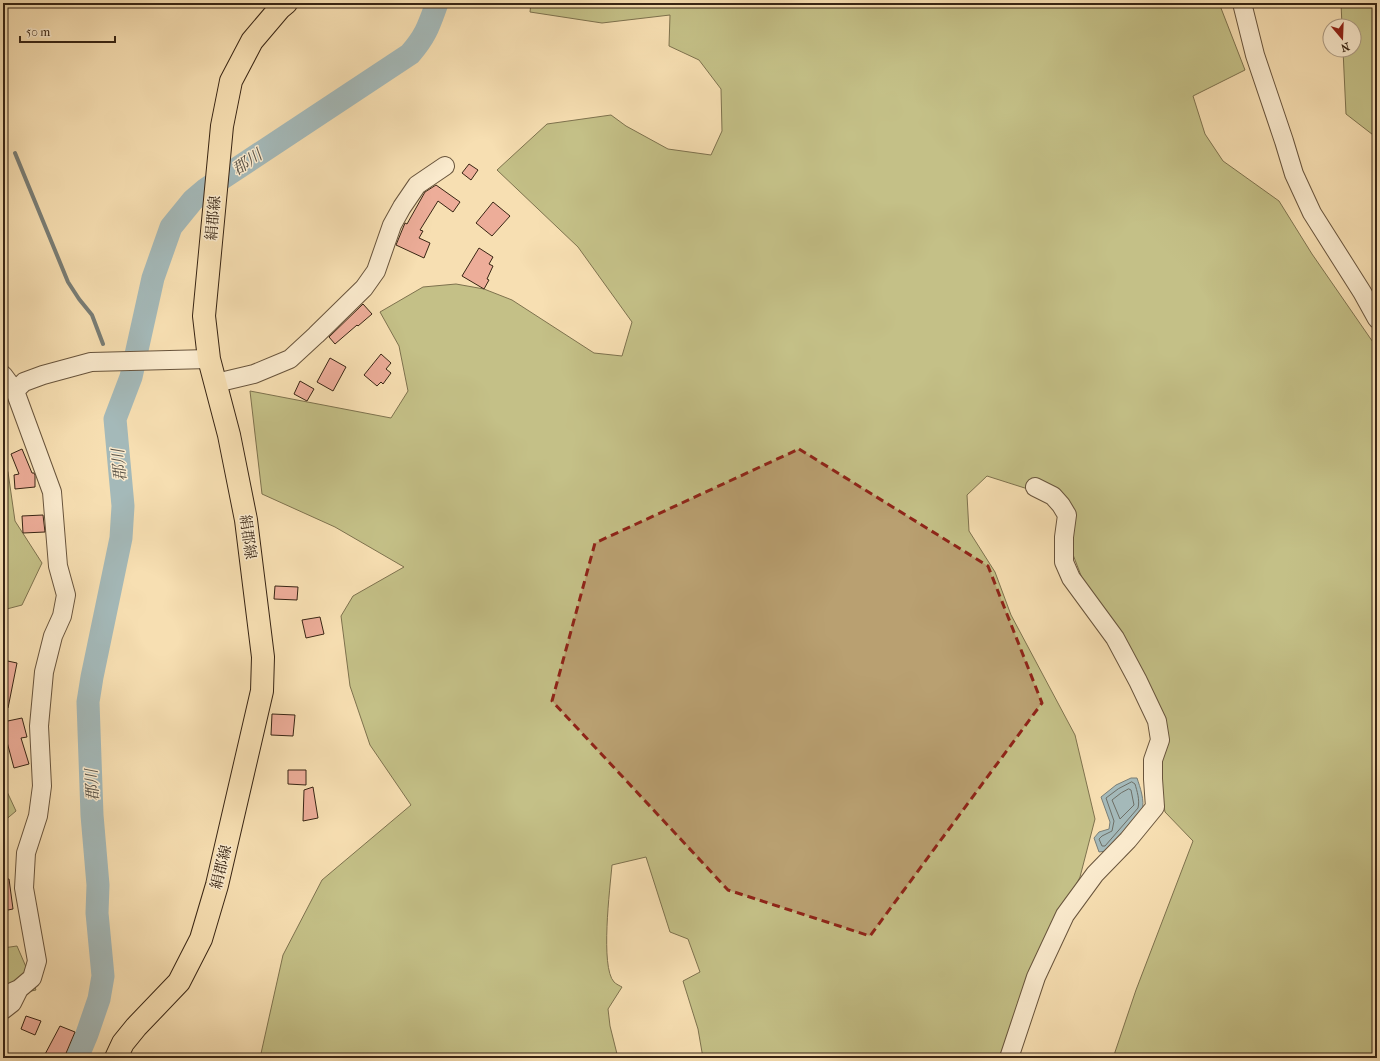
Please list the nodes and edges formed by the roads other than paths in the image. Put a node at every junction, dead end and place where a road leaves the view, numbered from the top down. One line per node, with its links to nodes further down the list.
1 (286, 3): 5 (main road, 絹郡線)
2 (1242, 3): 4 (street)
3 (444, 166): 7 (street)
4 (1377, 319)
5 (209, 359): 7 (main road, 絹郡線); 8 (street)
6 (3, 375): 8 (street)
7 (216, 383): 12 (main road, 絹郡線)
8 (15, 391): 10 (street)
9 (1035, 487): 13 (street)
10 (11, 993): 11 (street)
11 (3, 1010)
12 (116, 1058)
13 (1009, 1058)

